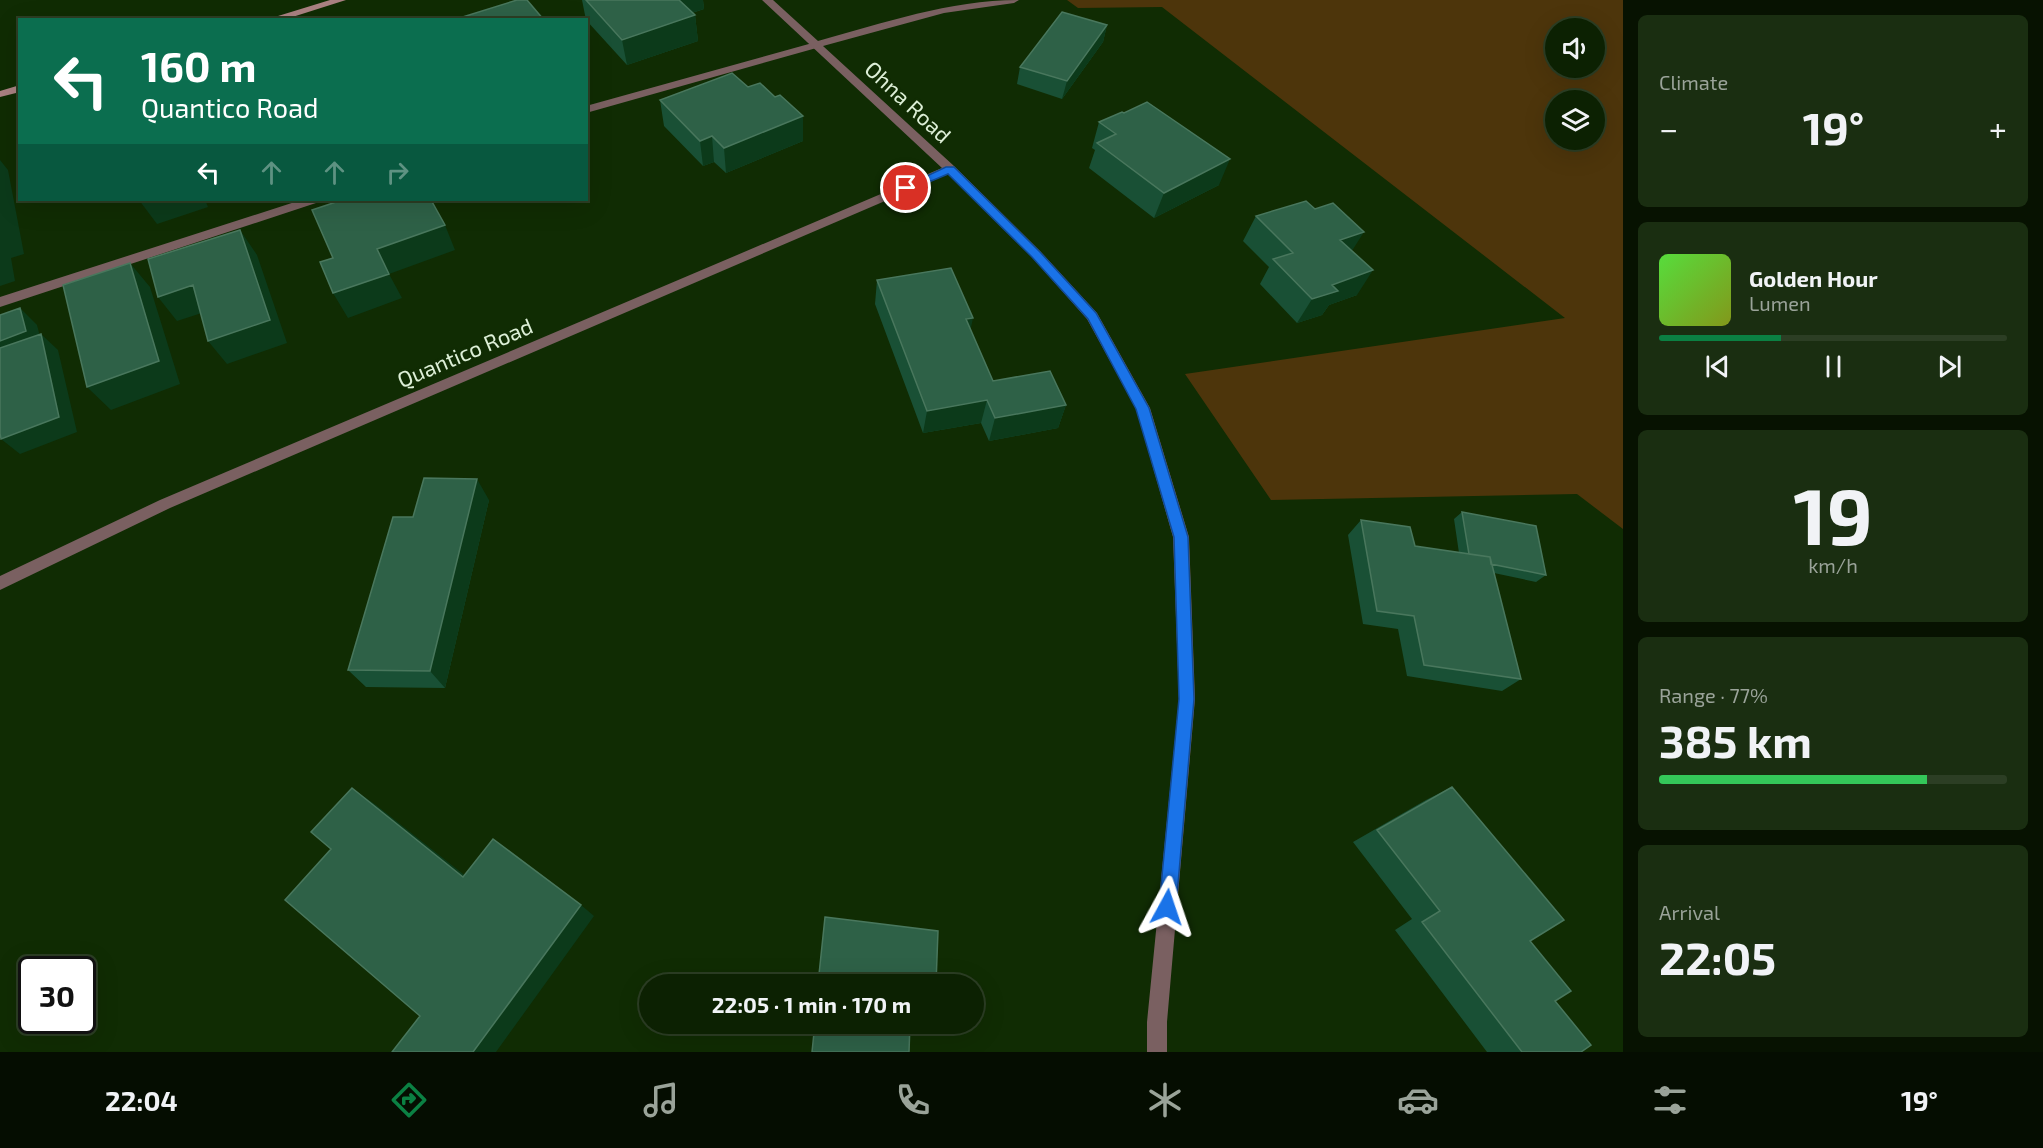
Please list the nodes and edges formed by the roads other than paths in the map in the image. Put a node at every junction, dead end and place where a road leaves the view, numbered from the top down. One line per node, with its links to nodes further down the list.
1 (341, 0): 4 (street)
2 (767, 0): 5 (street, Ohna Road)
3 (1014, 0): 5 (street)
4 (277, 18)
5 (816, 45): 8 (street); 9 (street, Ohna Road)
6 (18, 89): 7 (street)
7 (0, 94)
8 (588, 109)
9 (950, 169): 12 (street, Quantico Road); 13 (street, Ohna Road)
10 (309, 201): 11 (street)
11 (0, 302)
12 (0, 583)
13 (1157, 1052)

